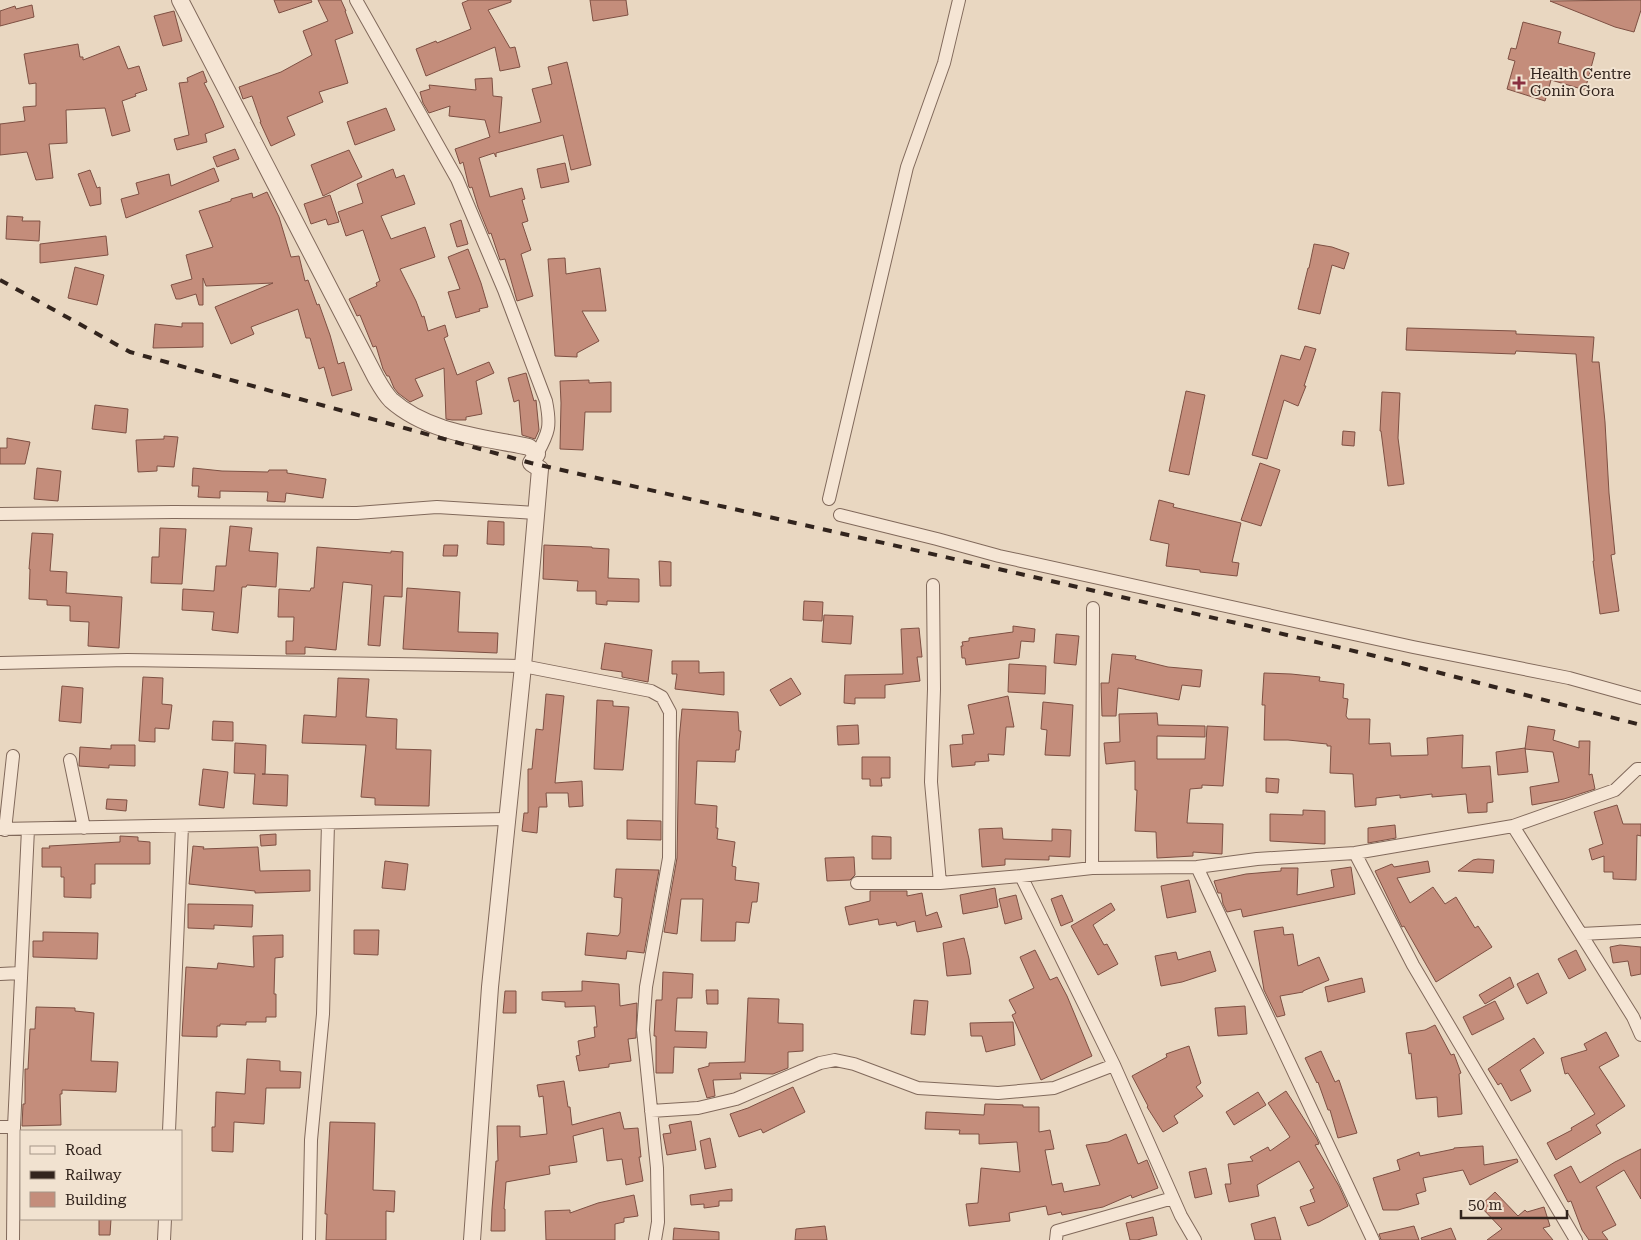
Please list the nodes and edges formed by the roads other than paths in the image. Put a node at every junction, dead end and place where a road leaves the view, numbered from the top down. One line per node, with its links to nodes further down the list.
1 (180, 0): 4 (street)
2 (356, 0): 4 (street)
3 (959, 0): 5 (street)
4 (537, 454): 6 (street)
5 (829, 498)
6 (536, 513): 7 (street); 12 (street)
7 (0, 514)
8 (840, 515): 13 (street)
9 (934, 585): 29 (street)
10 (1093, 608): 26 (street)
11 (0, 663): 12 (street)
12 (523, 666): 17 (street); 36 (street)
13 (1641, 698)
14 (12, 756): 22 (street)
15 (70, 760): 21 (street)
16 (1641, 769): 20 (street)
17 (507, 818): 18 (street); 45 (street)
18 (328, 823): 19 (street); 44 (street)
19 (182, 826): 21 (street); 39 (street)
20 (1513, 826): 24 (street); 31 (street)
21 (84, 828): 23 (street)
22 (2, 830): 23 (street)
23 (28, 830): 32 (street)
24 (1355, 853): 25 (street); 50 (street)
25 (1197, 867): 26 (street); 49 (street)
26 (1092, 868): 27 (street)
27 (1021, 876): 29 (street); 35 (street)
28 (857, 883): 29 (street)
29 (940, 883)
30 (1641, 931): 31 (street)
31 (1581, 934): 34 (street)
32 (20, 973): 33 (street); 38 (street)
33 (0, 974)
34 (1641, 1034)
35 (1114, 1065): 36 (street); 40 (street)
36 (652, 1111): 46 (street)
37 (0, 1127): 38 (street)
38 (14, 1127): 42 (street)
39 (169, 1130)
40 (1173, 1198): 47 (street); 48 (street)
41 (165, 1220): 43 (street)
42 (13, 1240)
43 (164, 1240)
44 (309, 1240)
45 (472, 1240)
46 (656, 1240)
47 (1056, 1240)
48 (1195, 1240)
49 (1373, 1240)
50 (1576, 1240)

